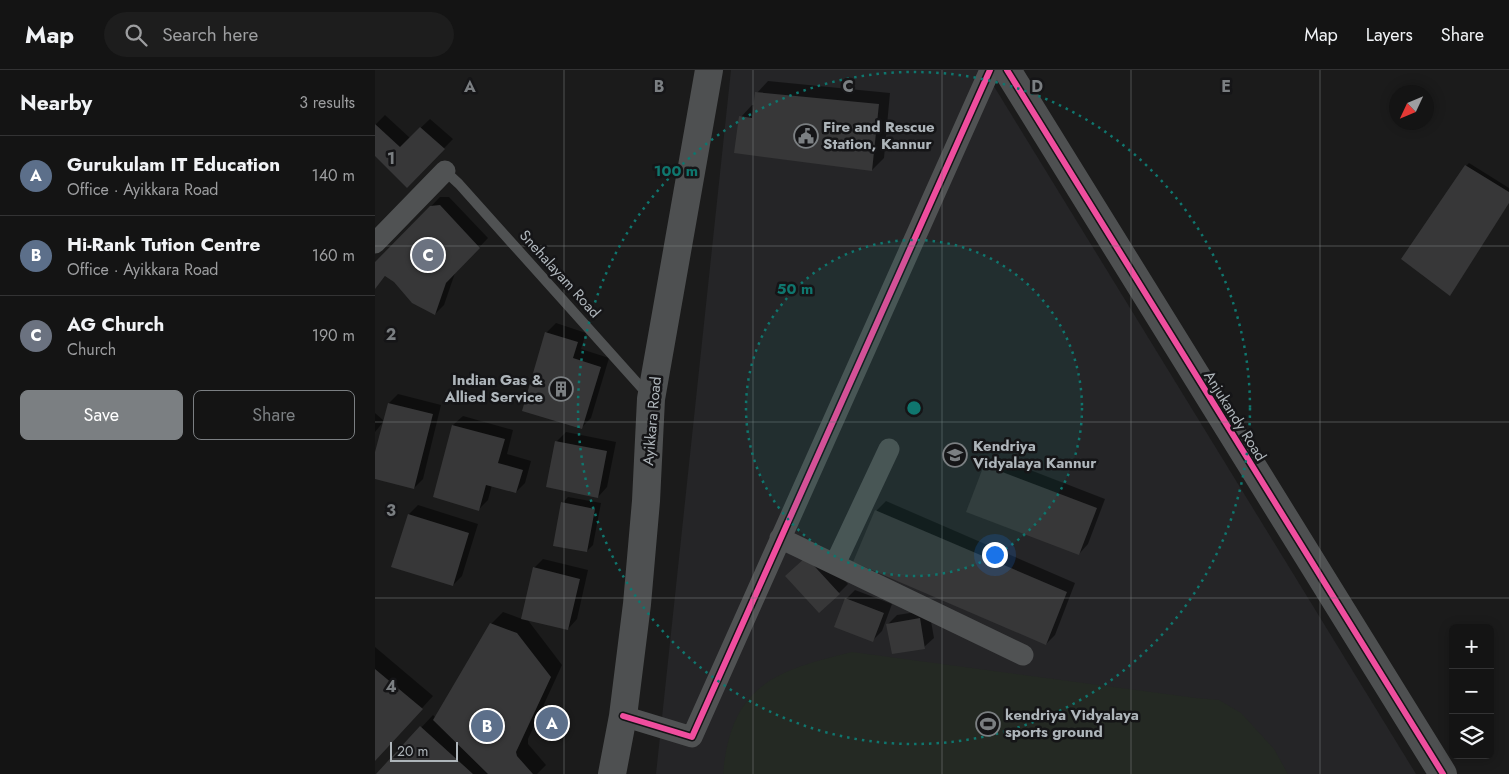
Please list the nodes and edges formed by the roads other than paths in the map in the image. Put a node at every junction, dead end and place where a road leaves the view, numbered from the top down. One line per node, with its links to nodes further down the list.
1 (709, 70): 6 (street, Ayikkara Road)
2 (990, 70): 8 (street)
3 (1007, 70): 13 (street, Anjukandy Road)
4 (445, 171): 5 (street); 6 (lane, Snehalayam Road)
5 (375, 243)
6 (651, 399): 11 (street, Ayikkara Road)
7 (889, 449): 9 (street)
8 (780, 538): 9 (street); 11 (street)
9 (835, 564): 10 (street)
10 (1023, 655)
11 (623, 716): 12 (street, Ayikkara Road)
12 (612, 774)
13 (1443, 774)

